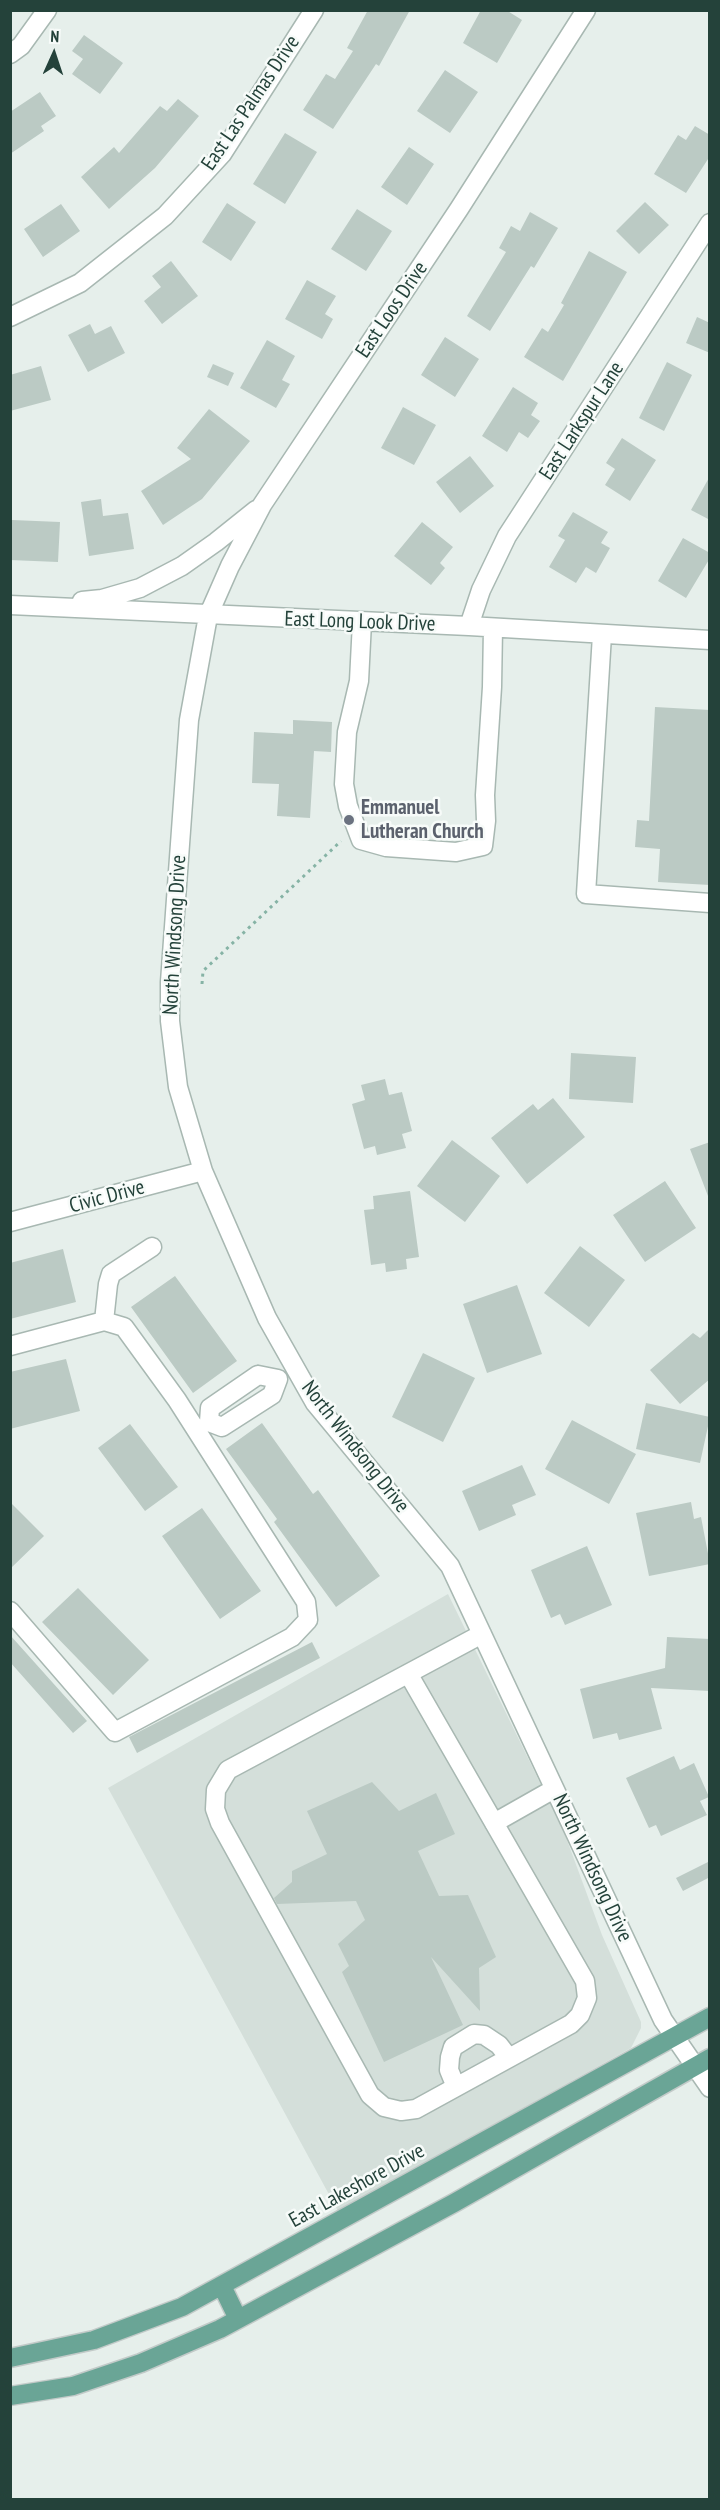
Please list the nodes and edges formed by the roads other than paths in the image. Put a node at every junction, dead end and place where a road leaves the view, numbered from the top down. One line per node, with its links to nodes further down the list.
1 (47, 10): 4 (street)
2 (314, 10): 6 (street, East Las Palmas Drive)
3 (586, 10): 7 (street, East Loos Drive)
4 (10, 54)
5 (710, 224): 12 (street, East Larkspur Lane)
6 (10, 317)
7 (262, 505): 9 (street); 10 (street, East Loos Drive)
8 (10, 605): 9 (street, East Long Look Drive)
9 (39, 607): 10 (street, East Long Look Drive)
10 (208, 616): 11 (street, East Long Look Drive); 17 (street, North Windsong Drive)
11 (362, 622): 12 (street, East Long Look Drive); 13 (street)
12 (469, 626): 13 (street, East Long Look Drive)
13 (493, 628): 14 (street, East Long Look Drive)
14 (602, 635): 15 (street, East Long Look Drive); 16 (street)
15 (710, 640)
16 (710, 903)
17 (202, 1171): 18 (street, Civic Drive); 22 (street, North Windsong Drive)
18 (10, 1222)
19 (152, 1247): 20 (street)
20 (104, 1321): 21 (street); 23 (street)
21 (10, 1346)
22 (296, 1370): 23 (street); 25 (street, North Windsong Drive)
23 (203, 1427): 24 (street)
24 (10, 1611)
25 (482, 1634): 26 (street); 27 (street, North Windsong Drive)
26 (409, 1675): 28 (street); 33 (street)
27 (554, 1789): 28 (street); 30 (street, North Windsong Drive)
28 (494, 1823): 31 (street)
29 (710, 2017): 30 (main road, East Lakeshore Drive)
30 (673, 2037): 32 (street, North Windsong Drive); 35 (main road, East Lakeshore Drive)
31 (509, 2058): 33 (street); 33 (street)
32 (702, 2063): 34 (street, North Windsong Drive); 36 (main road)
33 (456, 2087)
34 (710, 2088)
35 (222, 2286): 36 (main road); 37 (main road, East Lakeshore Drive)
36 (238, 2319): 38 (main road)
37 (10, 2358)
38 (10, 2396)

